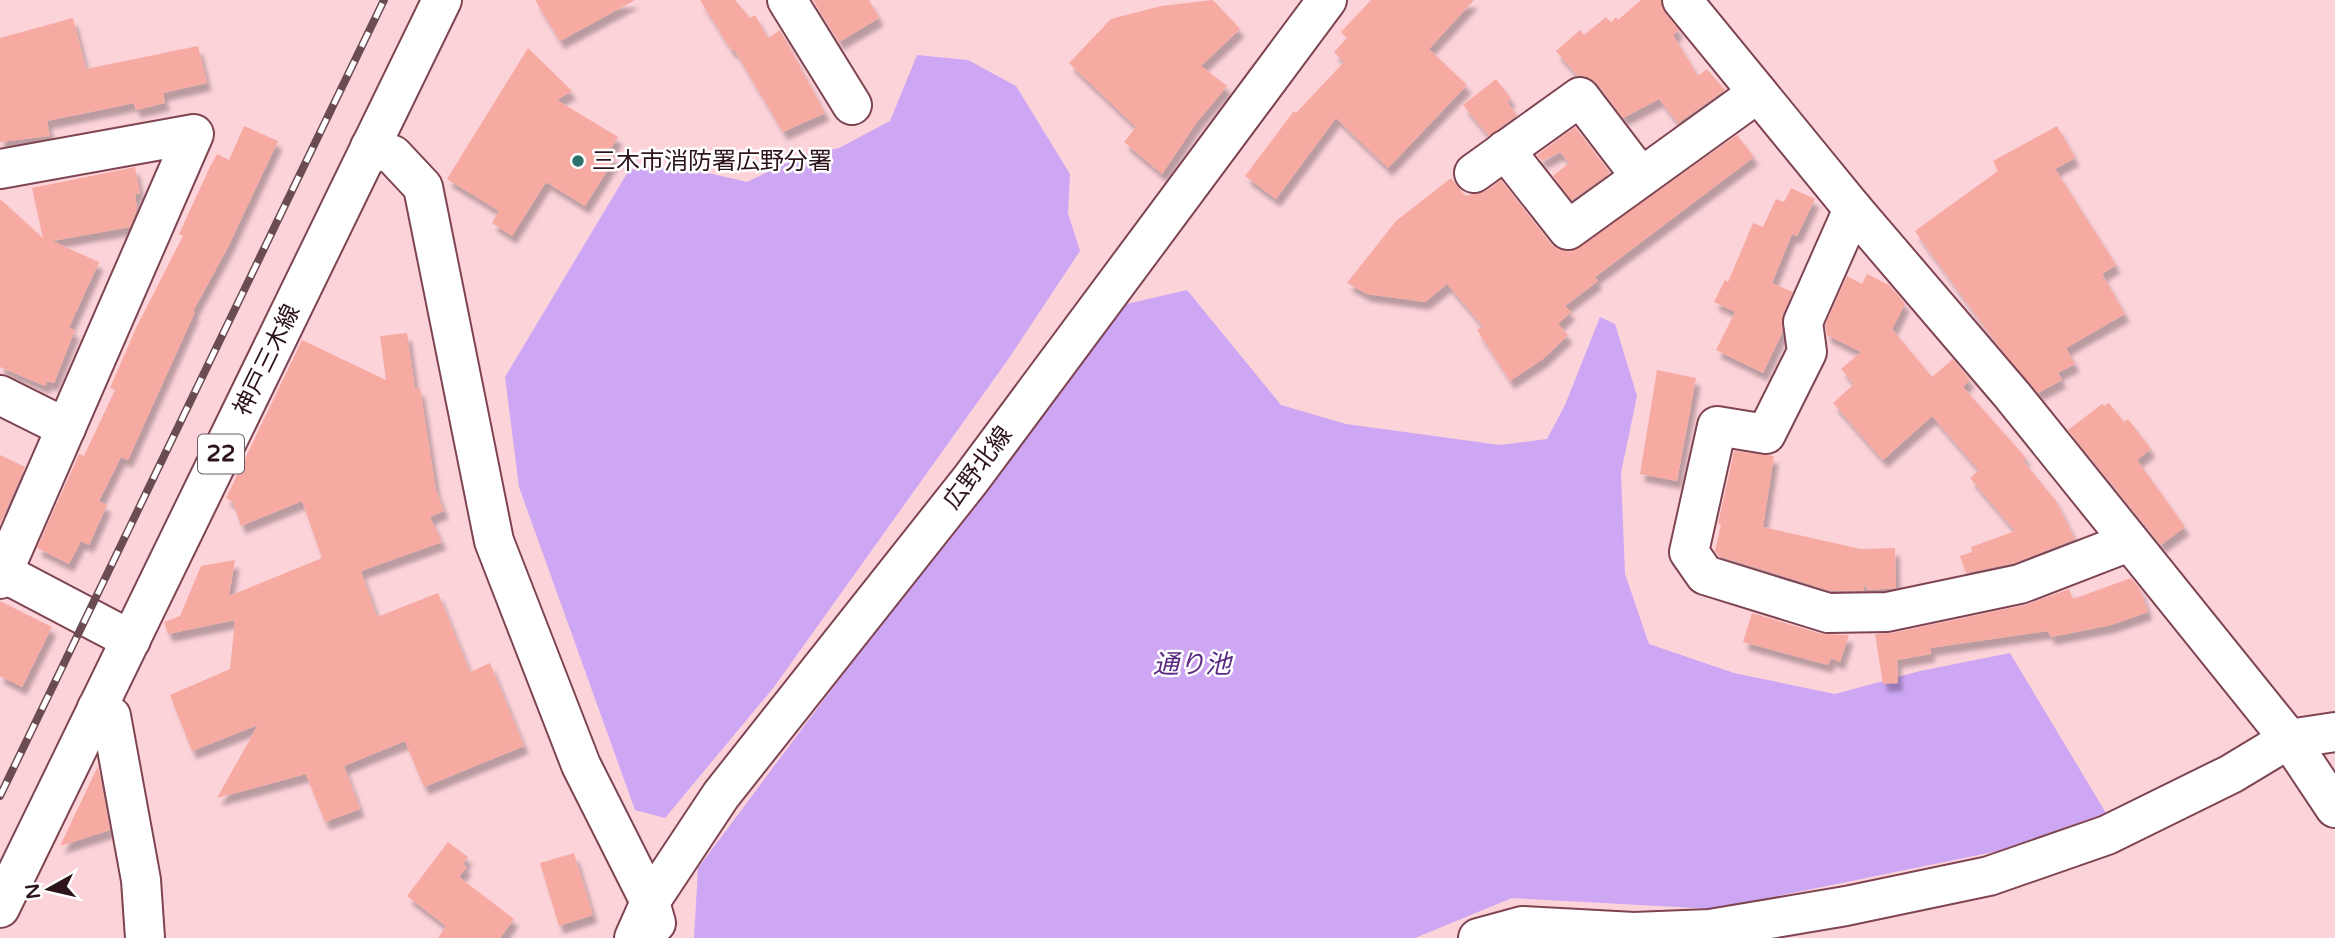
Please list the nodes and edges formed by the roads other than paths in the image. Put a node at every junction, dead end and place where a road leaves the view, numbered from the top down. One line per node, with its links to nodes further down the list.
1 (442, 0): 7 (street, 神戸三木線 / 22)
2 (787, 0): 6 (street)
3 (1327, 0): 22 (street, 広野北線)
4 (1682, 0): 5 (street)
5 (1758, 93): 11 (street); 12 (street)
6 (852, 105)
7 (370, 147): 17 (street, 神戸三木線 / 22); 22 (street)
8 (1505, 150): 10 (street); 11 (street); 11 (street)
9 (0, 169): 14 (street)
10 (1474, 173)
11 (1641, 177)
12 (1853, 209): 15 (street); 15 (street)
13 (0, 395): 14 (street)
14 (66, 428): 16 (street)
15 (2129, 542): 20 (street)
16 (1, 574): 17 (street)
17 (131, 640): 18 (street, 神戸三木線 / 22)
18 (97, 708): 23 (street, 神戸三木線 / 22); 24 (street)
19 (2335, 732): 20 (street)
20 (2290, 739): 21 (street); 27 (street)
21 (2335, 808)
22 (650, 902): 25 (street, 広野北線); 26 (street)
23 (0, 908)
24 (145, 938)
25 (634, 938)
26 (661, 938)
27 (1478, 938)

